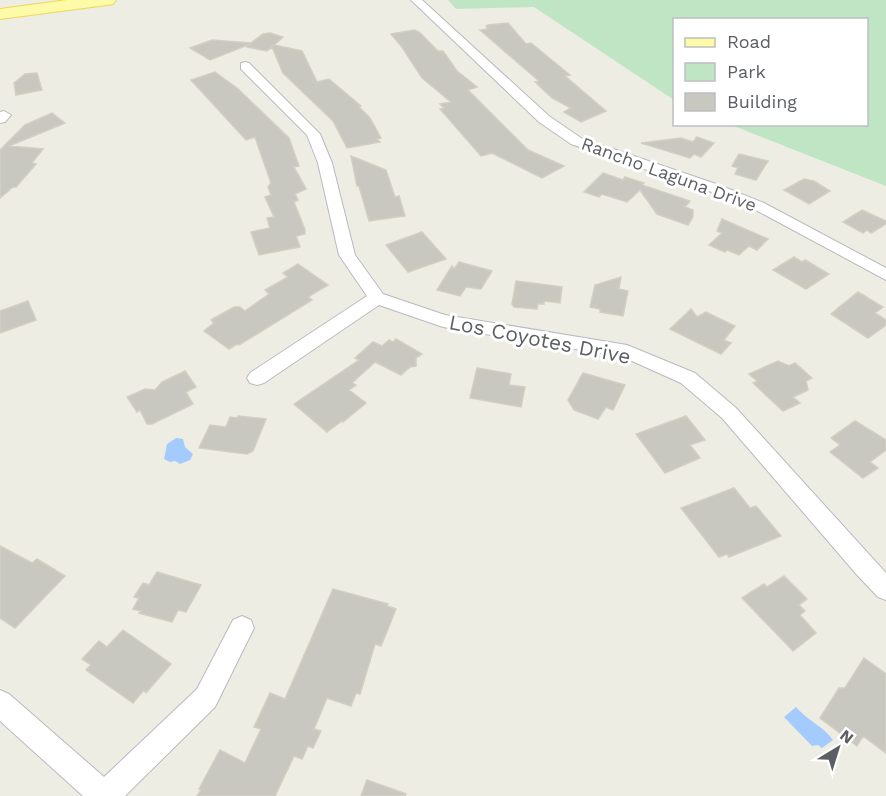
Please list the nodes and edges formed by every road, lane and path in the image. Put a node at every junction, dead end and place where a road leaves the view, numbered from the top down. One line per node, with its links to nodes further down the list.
1 (107, 0): 3 (main road)
2 (416, 0): 5 (street, Rancho Laguna Drive)
3 (0, 14)
4 (245, 66): 6 (street)
5 (886, 275)
6 (377, 298): 7 (street); 8 (street, Los Coyotes Drive)
7 (257, 378)
8 (886, 589)
9 (242, 628): 11 (street)
10 (0, 703): 11 (street)
11 (104, 796)

